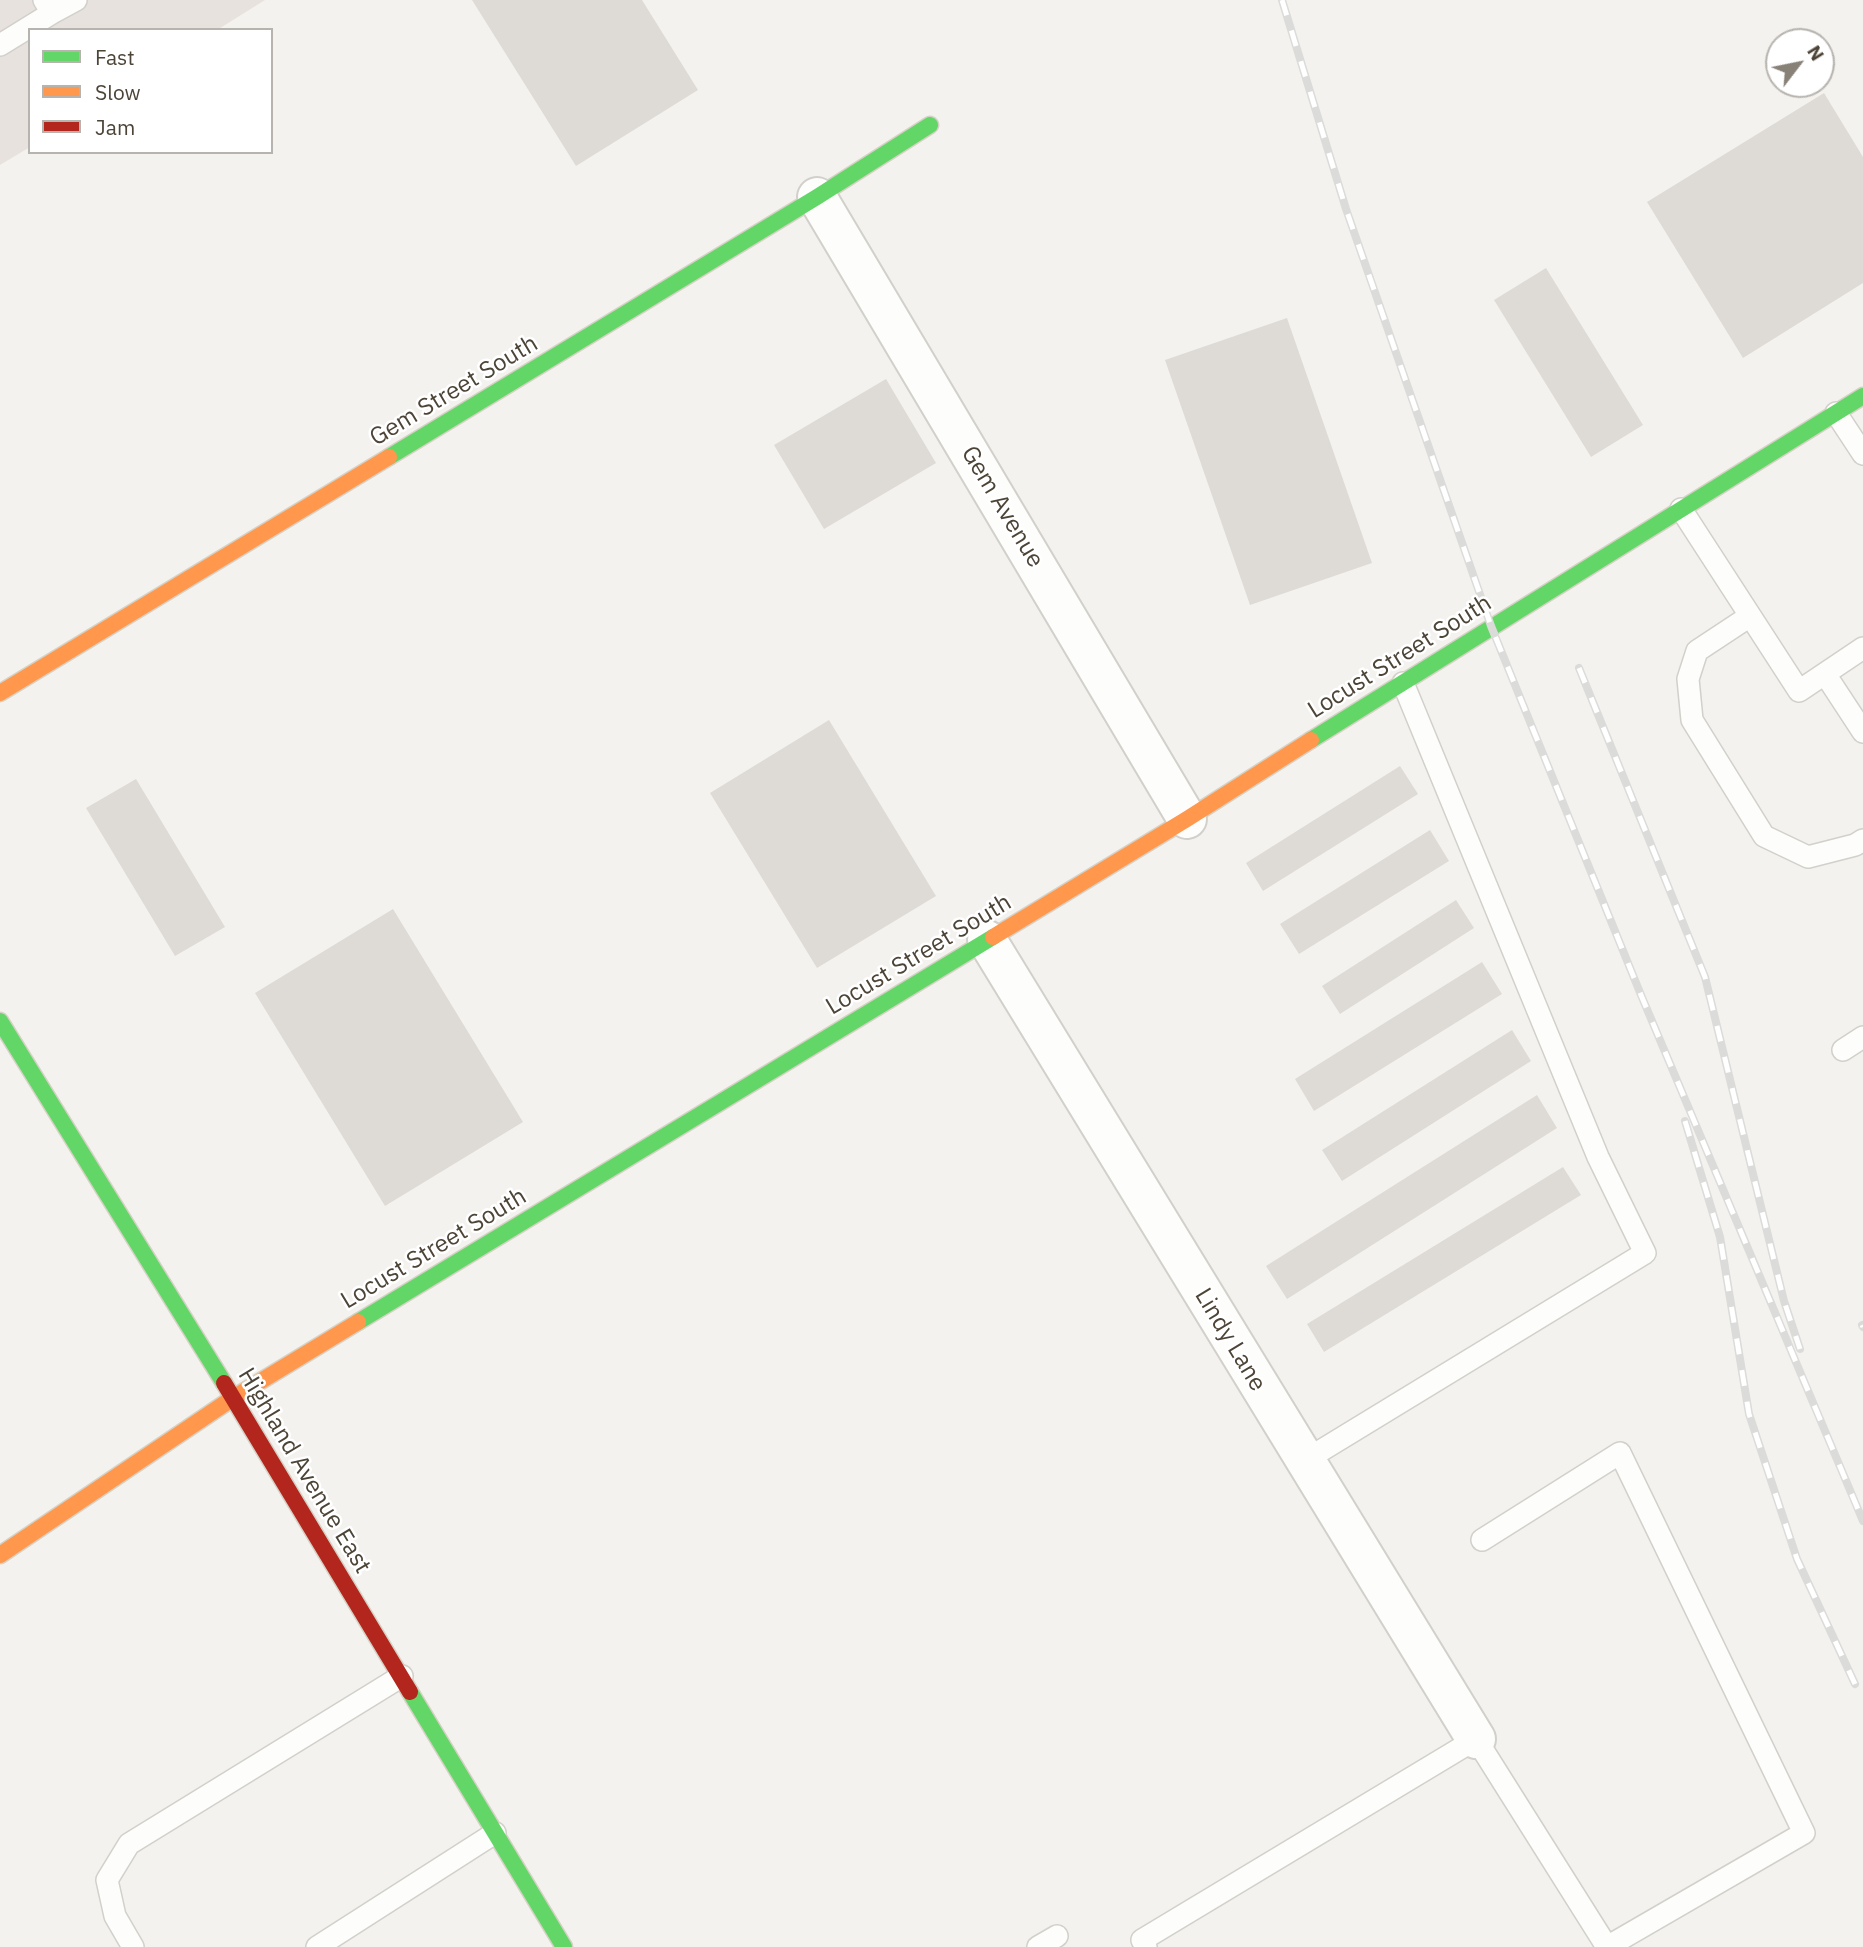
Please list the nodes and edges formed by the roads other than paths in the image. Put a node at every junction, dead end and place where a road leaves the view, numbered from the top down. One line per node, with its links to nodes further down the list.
1 (76, 0): 2 (lane)
2 (48, 6): 3 (lane)
3 (0, 45)
4 (930, 125): 5 (street, Gem Street South)
5 (817, 197): 14 (street, Gem Street South); 16 (street, Gem Avenue)
6 (1863, 396): 7 (street, Locust Street South)
7 (1836, 413): 8 (lane); 9 (street, Locust Street South)
8 (1863, 454)
9 (1681, 509): 10 (lane); 13 (street, Locust Street South)
10 (1750, 616): 12 (lane); 17 (lane)
11 (1863, 648): 12 (lane)
12 (1825, 674): 15 (lane)
13 (1403, 683): 16 (street, Locust Street South); 23 (lane)
14 (0, 693)
15 (1863, 732)
16 (1186, 818): 18 (street, Locust Street South)
17 (1863, 840)
18 (987, 940): 22 (street, Locust Street South); 23 (street, Lindy Lane)
19 (0, 1021): 22 (street, Highland Avenue East)
20 (1863, 1037): 21 (lane)
21 (1843, 1050)
22 (233, 1398): 25 (street, Locust Street South); 26 (street, Highland Avenue East)
23 (1304, 1461): 27 (street, Lindy Lane)
24 (1482, 1540): 35 (lane)
25 (0, 1555)
26 (402, 1676): 28 (street, Highland Avenue East); 30 (lane)
27 (1476, 1739): 34 (lane); 35 (lane)
28 (495, 1833): 31 (lane); 32 (street, Highland Avenue East)
29 (1057, 1936): 33 (lane)
30 (134, 1947)
31 (317, 1947)
32 (564, 1947)
33 (1038, 1947)
34 (1146, 1947)
35 (1607, 1947)

